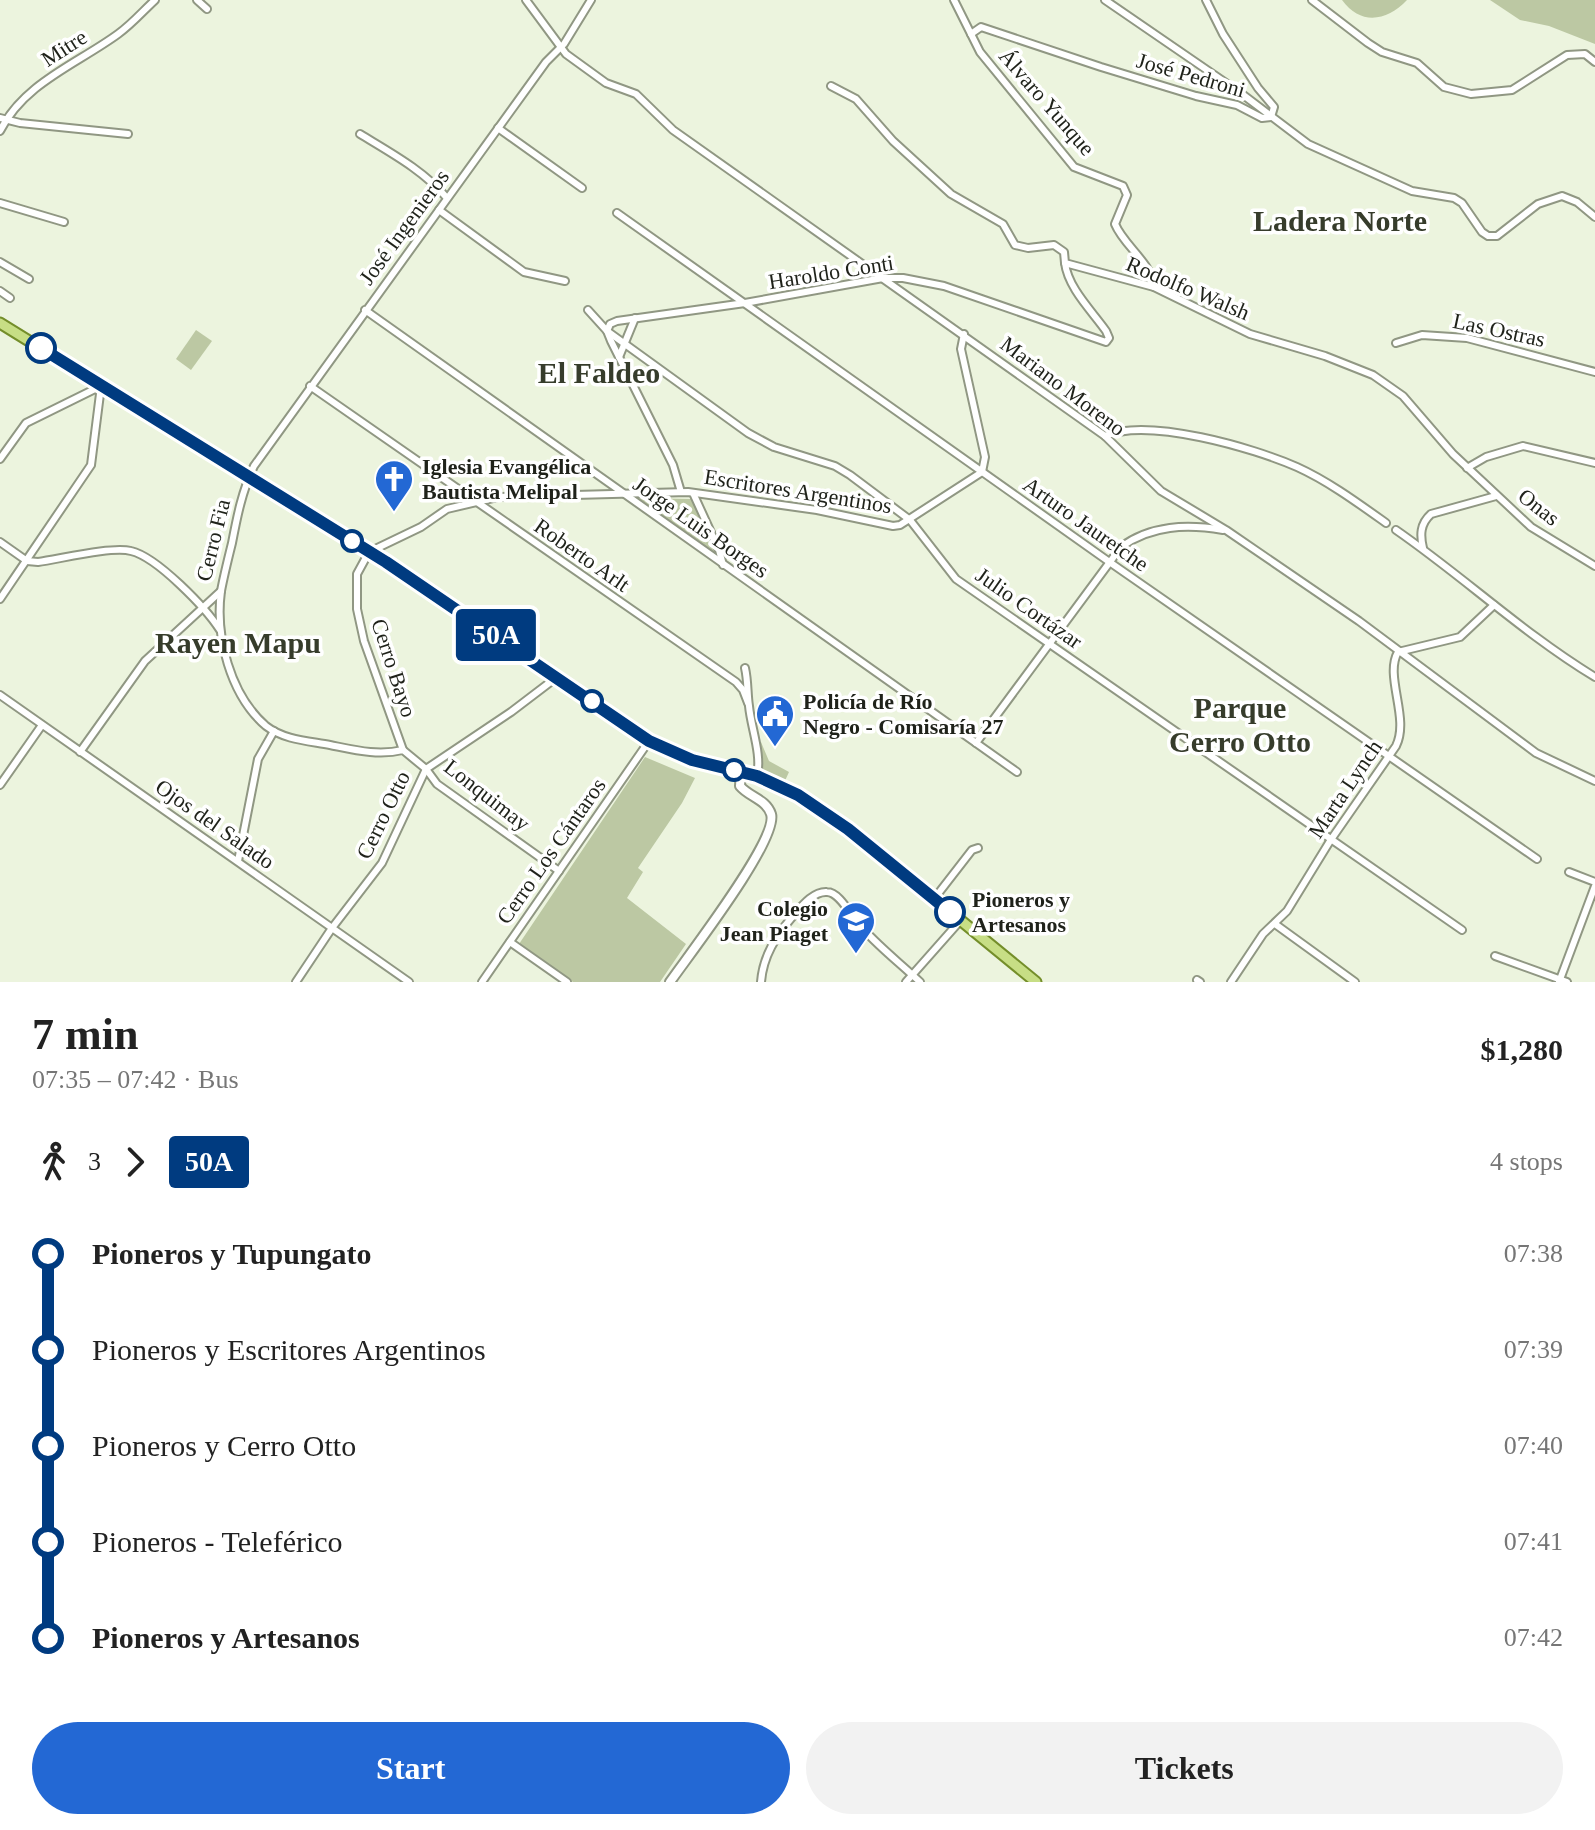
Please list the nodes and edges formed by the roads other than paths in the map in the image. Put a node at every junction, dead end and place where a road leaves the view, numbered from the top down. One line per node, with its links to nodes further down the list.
1 (155, 0): 15 (street, Mitre)
2 (197, 0): 9 (street)
3 (526, 0): 11 (street, Mariano Moreno)
4 (591, 0): 11 (street, José Ingenieros)
5 (954, 0): 10 (street, Álvaro Yunque)
6 (1105, 0): 14 (street)
7 (1206, 0): 14 (street, José Pedroni)
8 (1312, 0): 12 (street)
9 (207, 9)
10 (971, 34): 14 (street, José Pedroni); 32 (street, Álvaro Yunque)
11 (560, 48): 16 (street, José Ingenieros); 29 (street, Mariano Moreno)
12 (1595, 62)
13 (831, 86): 28 (street, Rodolfo Walsh)
14 (1271, 117): 25 (street)
15 (3, 119): 17 (street, Mitre); 18 (street)
16 (498, 128): 20 (street); 21 (street, José Ingenieros)
17 (0, 131)
18 (128, 134)
19 (360, 134): 21 (street)
20 (582, 188)
21 (447, 198): 23 (street, José Ingenieros)
22 (0, 203): 26 (street)
23 (439, 210): 31 (street); 36 (street, José Ingenieros)
24 (617, 213): 35 (street, Arturo Jauretche)
25 (1595, 217)
26 (64, 222)
27 (0, 262): 30 (street)
28 (1065, 263): 29 (street, Haroldo Conti); 32 (street, Rodolfo Walsh)
29 (883, 278): 35 (street, Haroldo Conti); 41 (street, Mariano Moreno)
30 (29, 279)
31 (565, 281)
32 (1154, 287): 51 (street, Rodolfo Walsh)
33 (0, 291): 34 (street)
34 (10, 298)
35 (745, 303): 38 (street, Haroldo Conti); 52 (street, Arturo Jauretche)
36 (365, 310): 47 (street, José Ingenieros); 55 (street, Jorge Luis Borges)
37 (588, 310): 40 (street, Julio Cortázar)
38 (635, 318): 40 (street, Haroldo Conti); 42 (street)
39 (0, 323): 46 (main road)
40 (607, 331): 42 (street, Julio Cortázar); 44 (street)
41 (964, 334): 48 (street, Mariano Moreno); 52 (street)
42 (625, 342): 44 (street); 59 (street, Julio Cortázar)
43 (1396, 343): 45 (street, Las Ostras)
44 (619, 357): 54 (street)
45 (1595, 372)
46 (101, 386): 49 (street); 53 (main road); 66 (street)
47 (310, 386): 53 (street, José Ingenieros); 58 (street, Roberto Arlt)
48 (1105, 436): 60 (street); 61 (street, Mariano Moreno)
49 (0, 459)
50 (1595, 463): 51 (street)
51 (1467, 468): 57 (street, Onas)
52 (982, 472): 59 (street, Escritores Argentinos); 67 (street, Arturo Jauretche)
53 (249, 477): 65 (main road); 70 (street, Cerro Fia)
54 (681, 492): 55 (street, Escritores Argentinos); 56 (street, Escritores Argentinos)
55 (621, 493): 58 (street, Escritores Argentinos); 68 (street, Jorge Luis Borges)
56 (693, 493): 59 (street, Escritores Argentinos); 68 (street)
57 (1496, 496): 64 (street); 69 (street, Onas)
58 (473, 501): 65 (street, Escritores Argentinos); 81 (street, Roberto Arlt)
59 (910, 520): 75 (street, Julio Cortázar)
60 (1386, 523)
61 (1226, 530): 67 (street); 76 (street, Mariano Moreno)
62 (1396, 530): 64 (street)
63 (0, 542): 66 (street)
64 (1423, 548): 72 (street)
65 (369, 552): 78 (main road); 86 (street, Cerro Bayo)
66 (27, 561): 71 (street); 73 (street)
67 (1108, 561): 75 (street); 88 (street, Arturo Jauretche)
68 (723, 565): 85 (street, Jorge Luis Borges)
69 (1595, 566)
70 (221, 591): 73 (street, Cerro Fia); 74 (street)
71 (0, 599)
72 (1494, 605): 76 (street); 79 (street)
73 (205, 608): 74 (street); 87 (street, Cerro Fia)
74 (220, 630): 83 (street)
75 (1049, 643): 85 (street); 95 (street, Julio Cortázar)
76 (1398, 652): 88 (street, Marta Lynch); 93 (street, Mariano Moreno)
77 (745, 668): 81 (street)
78 (557, 677): 84 (main road); 89 (street, Cerro Otto)
79 (1595, 677)
80 (0, 695): 82 (street, Ojos del Salado)
81 (748, 703): 92 (street)
82 (42, 725): 87 (street, Ojos del Salado); 94 (street)
83 (274, 731): 86 (street); 98 (street)
84 (649, 741): 90 (main road); 99 (street, Cerro Los Cántaros)
85 (976, 743): 91 (street, Jorge Luis Borges)
86 (403, 750): 89 (street, Lonquimay)
87 (80, 752): 98 (street, Ojos del Salado)
88 (1389, 757): 95 (street, Marta Lynch); 97 (street, Arturo Jauretche)
89 (426, 769): 99 (street, Lonquimay); 105 (street, Cerro Otto)
90 (741, 771): 92 (main road); 115 (main road)
91 (1017, 772)
92 (757, 776): 102 (main road)
93 (1595, 781)
94 (0, 785)
95 (1330, 841): 104 (street, Marta Lynch); 106 (street, Julio Cortázar)
96 (978, 848): 102 (street)
97 (1537, 859)
98 (238, 861): 105 (street, Ojos del Salado)
99 (559, 871): 107 (street, Cerro Los Cántaros)
100 (1569, 872): 101 (street)
101 (1595, 884): 110 (street)
102 (934, 899): 103 (main road)
103 (960, 921): 109 (street); 119 (main road)
104 (1275, 924): 120 (street, Marta Lynch); 121 (street)
105 (332, 928): 111 (street, Cerro Otto); 112 (street, Ojos del Salado)
106 (1462, 930)
107 (510, 942): 113 (street, Cerro Los Cántaros); 114 (street)
108 (1495, 956): 110 (street)
109 (913, 975): 116 (street); 117 (street); 118 (street)
110 (1562, 981)
111 (296, 982)
112 (409, 982)
113 (482, 982)
114 (567, 982)
115 (670, 982)
116 (761, 982)
117 (906, 982)
118 (920, 982)
119 (1036, 982)
120 (1231, 982)
121 (1355, 982)

